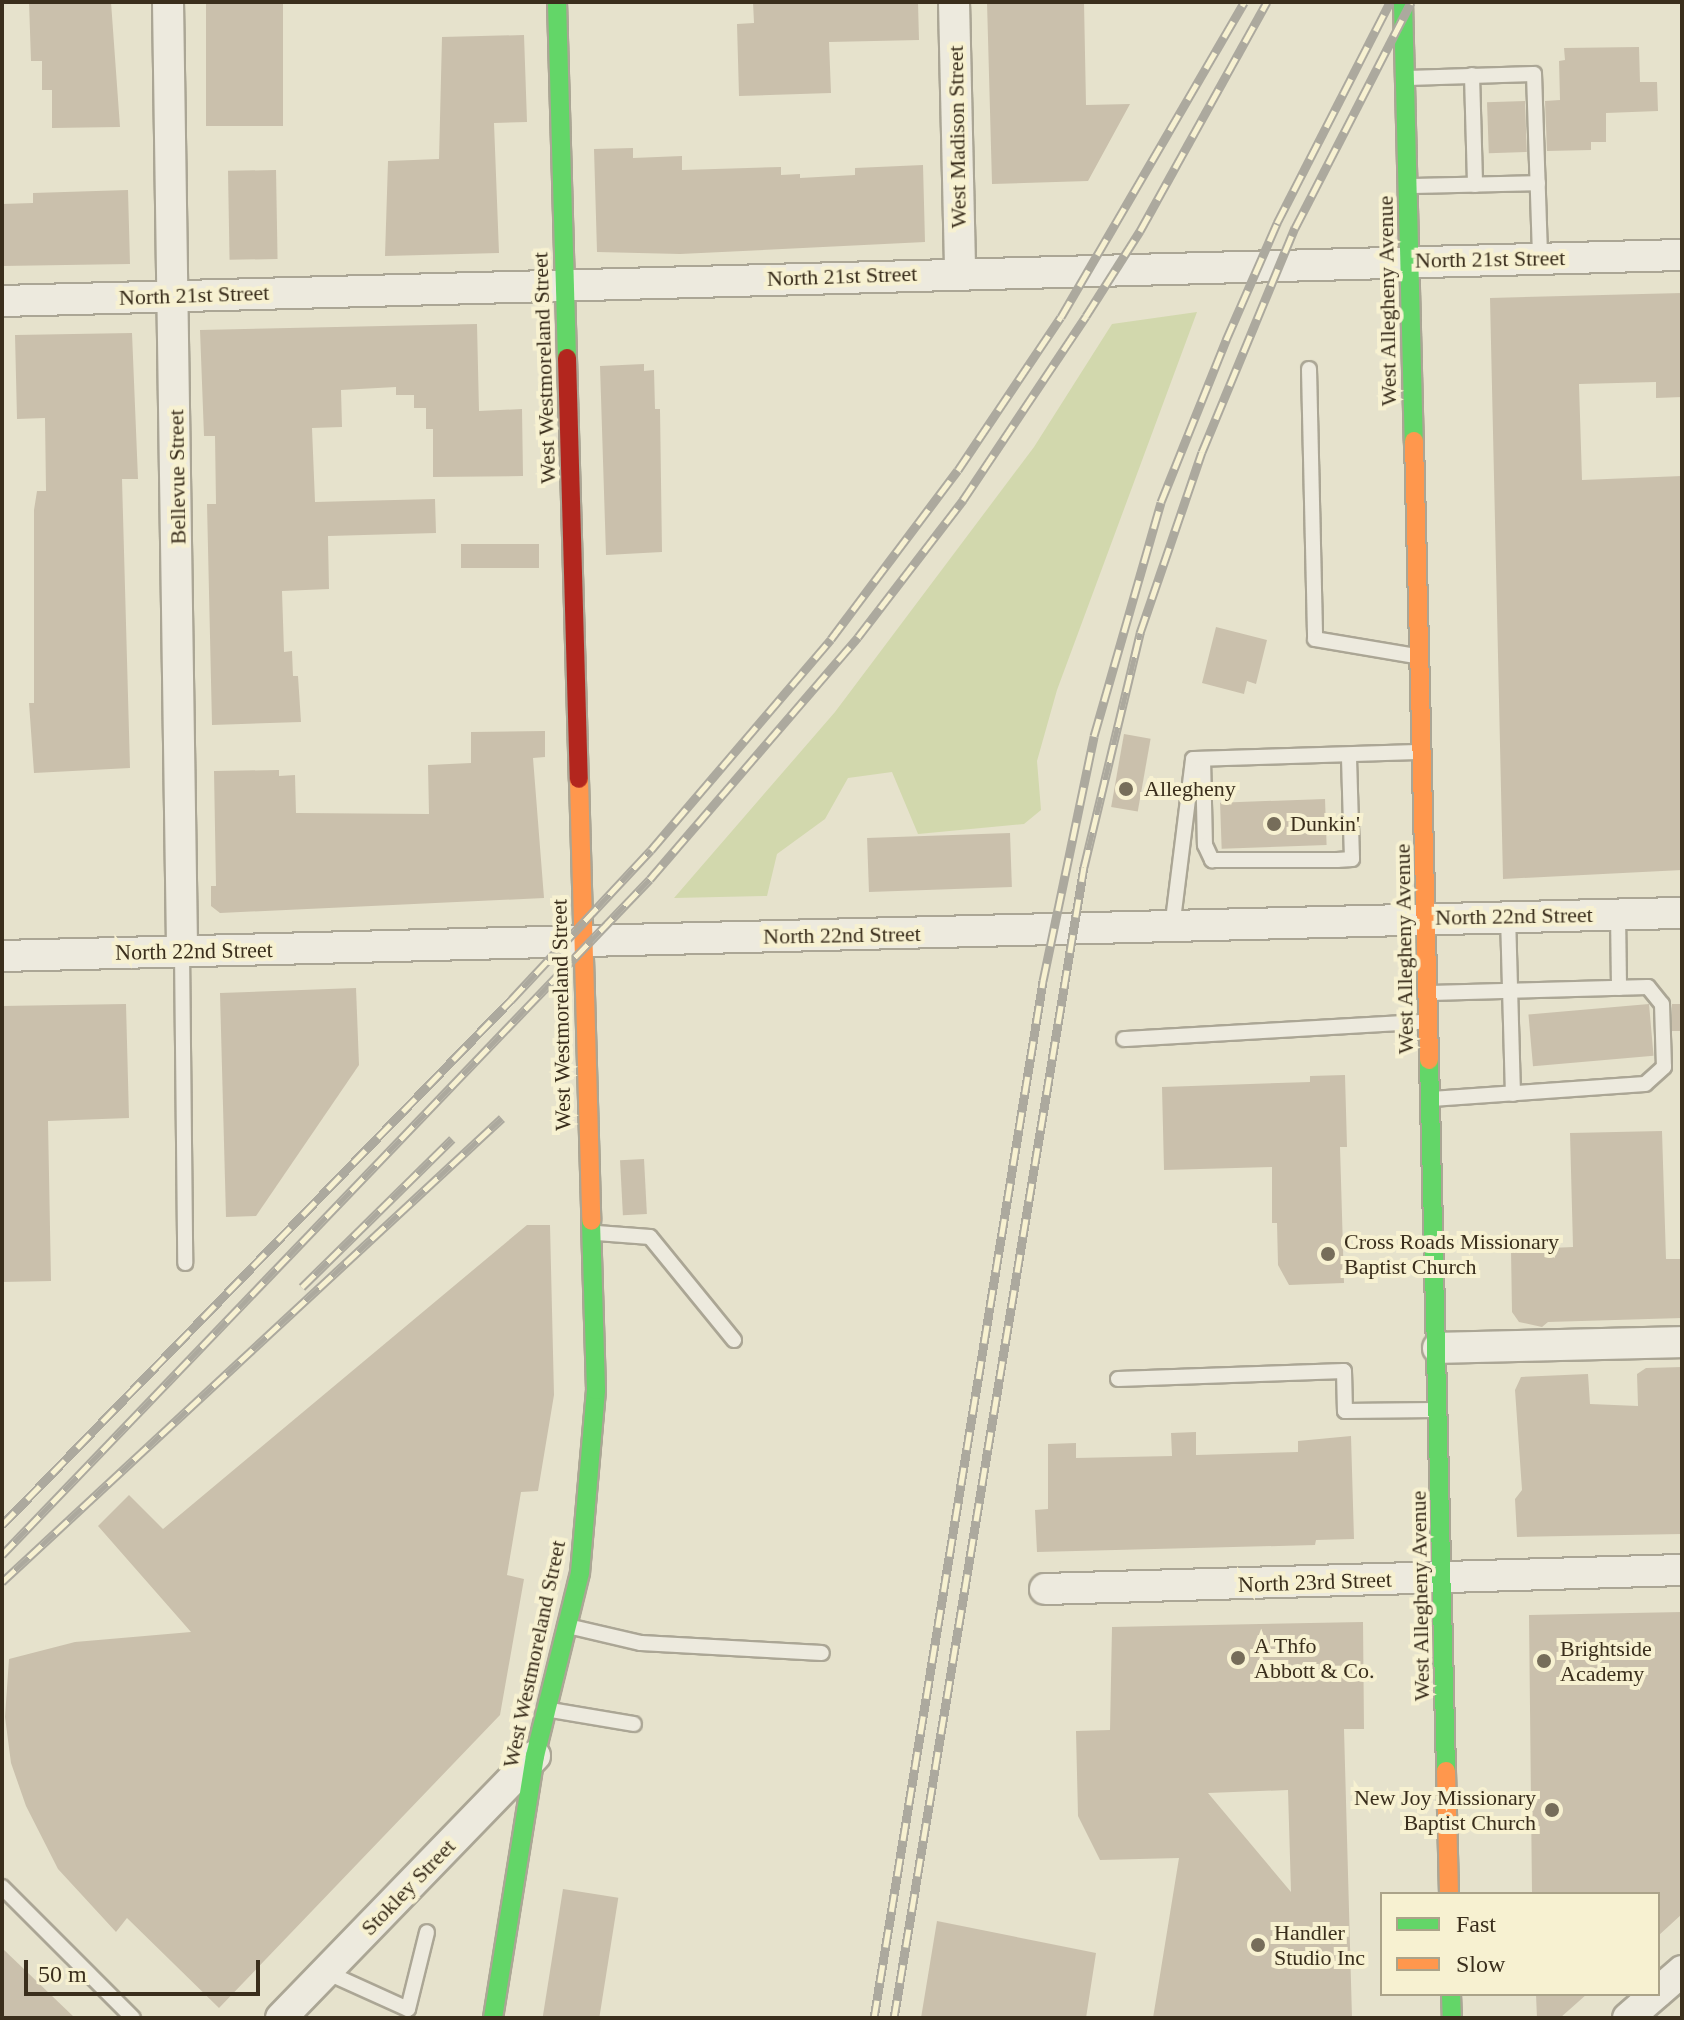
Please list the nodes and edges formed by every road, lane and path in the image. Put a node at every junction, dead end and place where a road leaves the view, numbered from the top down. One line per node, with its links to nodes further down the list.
1 (168, 2): 15 (street, Bellevue Street)
2 (557, 2): 14 (street, West Westmoreland Street)
3 (954, 2): 13 (street, West Madison Street)
4 (1403, 2): 6 (street, West Allegheny Avenue)
5 (1472, 75): 6 (lane); 7 (lane); 8 (lane)
6 (1405, 78): 9 (street, West Allegheny Avenue)
7 (1538, 183): 8 (lane); 11 (lane)
8 (1475, 185): 9 (lane)
9 (1409, 186): 12 (street, West Allegheny Avenue)
10 (1682, 255): 11 (street, North 21st Street)
11 (1540, 258): 12 (street, North 21st Street)
12 (1411, 261): 13 (street, North 21st Street); 18 (street, West Allegheny Avenue)
13 (960, 273): 14 (street, North 21st Street)
14 (566, 283): 15 (street, North 21st Street); 27 (street, West Westmoreland Street)
15 (176, 295): 16 (street, North 21st Street); 28 (street, Bellevue Street)
16 (2, 301)
17 (1309, 369): 18 (lane)
18 (1418, 657): 19 (street, West Allegheny Avenue)
19 (1423, 752): 20 (lane); 25 (street, West Allegheny Avenue)
20 (1349, 755): 21 (lane); 21 (lane)
21 (1203, 759): 26 (lane)
22 (1682, 913): 23 (street, North 22nd Street)
23 (1618, 914): 24 (street, North 22nd Street); 30 (lane)
24 (1508, 916): 25 (street, North 22nd Street); 32 (lane)
25 (1428, 917): 26 (street, North 22nd Street); 31 (street, West Allegheny Avenue)
26 (1172, 928): 27 (street, North 22nd Street)
27 (585, 941): 28 (street, North 22nd Street); 37 (street, West Westmoreland Street)
28 (182, 951): 29 (street, North 22nd Street); 38 (lane)
29 (2, 956)
30 (1619, 988): 32 (lane); 35 (lane)
31 (1429, 993): 32 (lane); 33 (street, West Allegheny Avenue)
32 (1510, 993): 35 (lane)
33 (1430, 1022): 34 (lane); 36 (street, West Allegheny Avenue)
34 (1124, 1039)
35 (1513, 1094): 36 (lane)
36 (1432, 1099): 41 (street, West Allegheny Avenue)
37 (589, 1233): 39 (lane); 47 (street, West Westmoreland Street)
38 (185, 1263)
39 (734, 1340)
40 (1682, 1342): 41 (street)
41 (1438, 1348): 43 (street, West Allegheny Avenue)
42 (1118, 1379): 43 (lane)
43 (1440, 1410): 45 (street, West Allegheny Avenue)
44 (1682, 1570): 45 (street, North 23rd Street)
45 (1444, 1578): 46 (street, North 23rd Street); 53 (street, West Allegheny Avenue)
46 (1045, 1589)
47 (568, 1626): 48 (lane); 49 (street, West Westmoreland Street)
48 (822, 1653)
49 (547, 1709): 50 (lane); 51 (street, West Westmoreland Street)
50 (634, 1724)
51 (535, 1756): 56 (street, Stokley Street); 62 (street, West Westmoreland Street)
52 (2, 1887): 60 (lane)
53 (1449, 1892)
54 (427, 1932): 56 (lane)
55 (1682, 1971): 57 (street)
56 (326, 1972): 61 (street, Stokley Street)
57 (1660, 1990)
58 (1451, 1996): 63 (street)
59 (1654, 1996): 64 (street)
60 (133, 2018)
61 (281, 2018)
62 (493, 2018)
63 (1452, 2018)
64 (1628, 2018)

